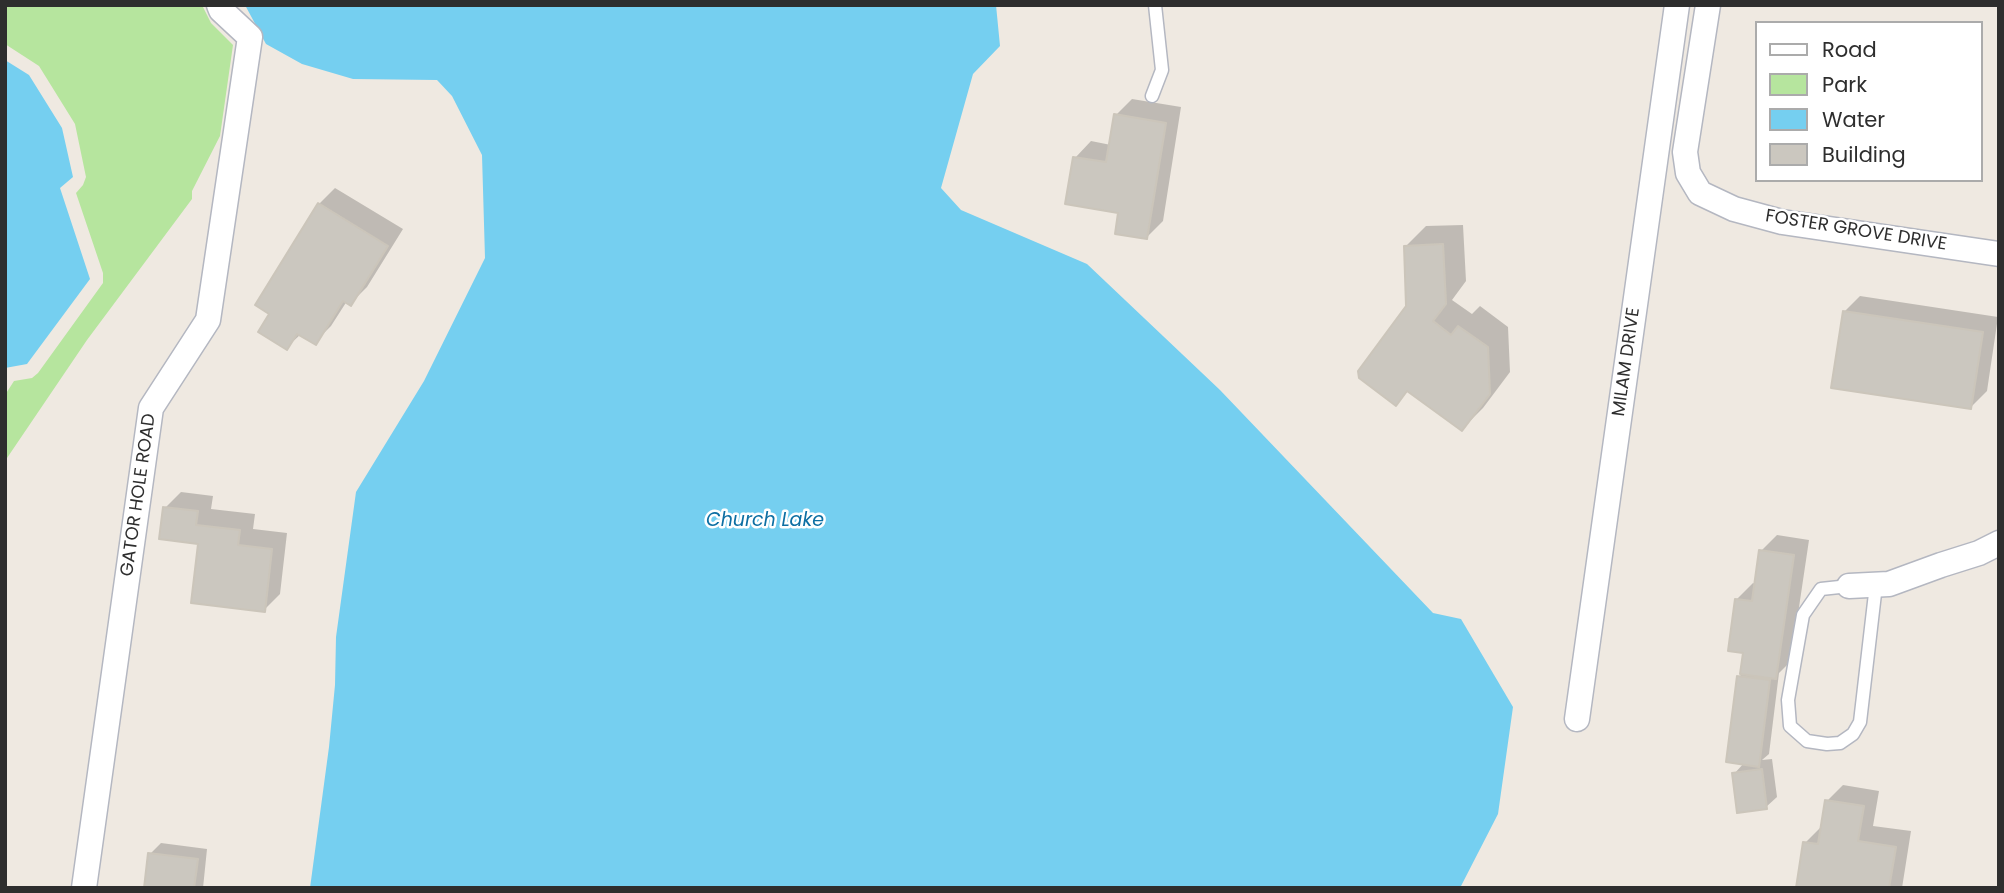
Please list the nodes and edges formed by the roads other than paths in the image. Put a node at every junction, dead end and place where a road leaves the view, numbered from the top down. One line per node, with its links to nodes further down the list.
1 (219, 5): 11 (street, GATOR HOLE ROAD)
2 (1155, 5): 5 (lane)
3 (1678, 5): 10 (street, MILAM DRIVE)
4 (1708, 5): 6 (street, FOSTER GROVE DRIVE)
5 (1152, 96)
6 (1999, 254)
7 (1999, 542): 8 (street)
8 (1876, 585): 9 (street); 9 (lane)
9 (1849, 586)
10 (1577, 719)
11 (84, 888)

